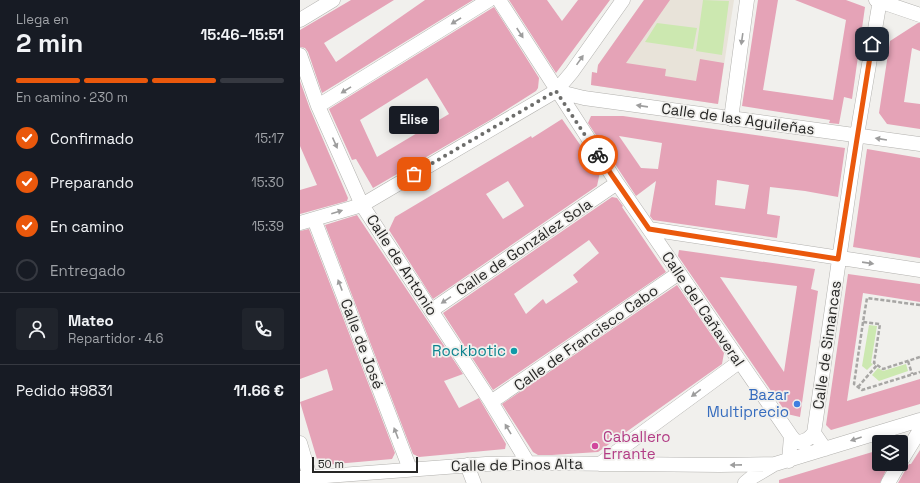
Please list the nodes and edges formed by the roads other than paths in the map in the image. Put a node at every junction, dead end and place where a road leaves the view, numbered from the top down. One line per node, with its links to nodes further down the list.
1 (333, 0): 8 (street)
2 (489, 0): 11 (street, one-way to 11)
3 (499, 0): 10 (street, Calle del Cañaveral, one-way to 10)
4 (623, 0): 10 (street, one-way to 4)
5 (747, 0): 12 (street, one-way to 12)
6 (878, 0): 7 (street); 13 (street, Calle de Simancas)
7 (920, 15)
8 (300, 20)
9 (300, 55): 11 (street, Calle de Antonio)
10 (556, 91): 12 (street, Calle de las Aguileñas, one-way to 10); 15 (street, Calle del Cañaveral); 16 (street)
11 (318, 106): 16 (street, Calle de Antonio, one-way to 16)
12 (731, 119): 13 (street, Calle de las Aguileñas)
13 (857, 135): 14 (street, Calle de las Aguileñas, one-way to 13); 20 (street, Calle de Simancas)
14 (920, 144)
15 (617, 183): 19 (street, Calle del Cañaveral); 23 (street, Calle de González Sola, one-way to 23)
16 (362, 204): 17 (street, one-way to 16); 23 (street, Calle de Antonio)
17 (314, 219): 18 (street); 37 (street, Calle de José, one-way to 17)
18 (300, 223)
19 (649, 229): 20 (street); 22 (street, Calle del Cañaveral)
20 (838, 259): 21 (street, one-way to 21); 28 (street, Calle de Simancas)
21 (920, 270)
22 (679, 273): 24 (street, Calle del Cañaveral); 25 (street, Calle de Francisco Cabo)
23 (432, 310): 25 (street, Calle de Antonio)
24 (739, 362): 29 (street, Calle del Cañaveral); 35 (street, one-way to 35)
25 (492, 402): 33 (street, Calle de Antonio, one-way to 25)
26 (920, 420): 31 (street, Calle de Pinos Alta, one-way to 31)
27 (920, 430): 32 (street)
28 (814, 433): 29 (street); 31 (street)
29 (791, 436): 34 (street)
30 (300, 443): 39 (street)
31 (824, 449): 34 (street, Calle de Pinos Alta)
32 (908, 450)
33 (528, 463): 35 (street, Calle de Pinos Alta); 36 (street, Calle de Pinos Alta)
34 (782, 463): 35 (street, Calle de Pinos Alta, one-way to 35); 41 (street)
35 (600, 464)
36 (467, 465): 37 (street, Calle de Pinos Alta); 40 (street)
37 (410, 469): 39 (street, Calle de Pinos Alta)
38 (895, 471): 42 (street)
39 (305, 477)
40 (474, 483)
41 (745, 483)
42 (888, 483)

